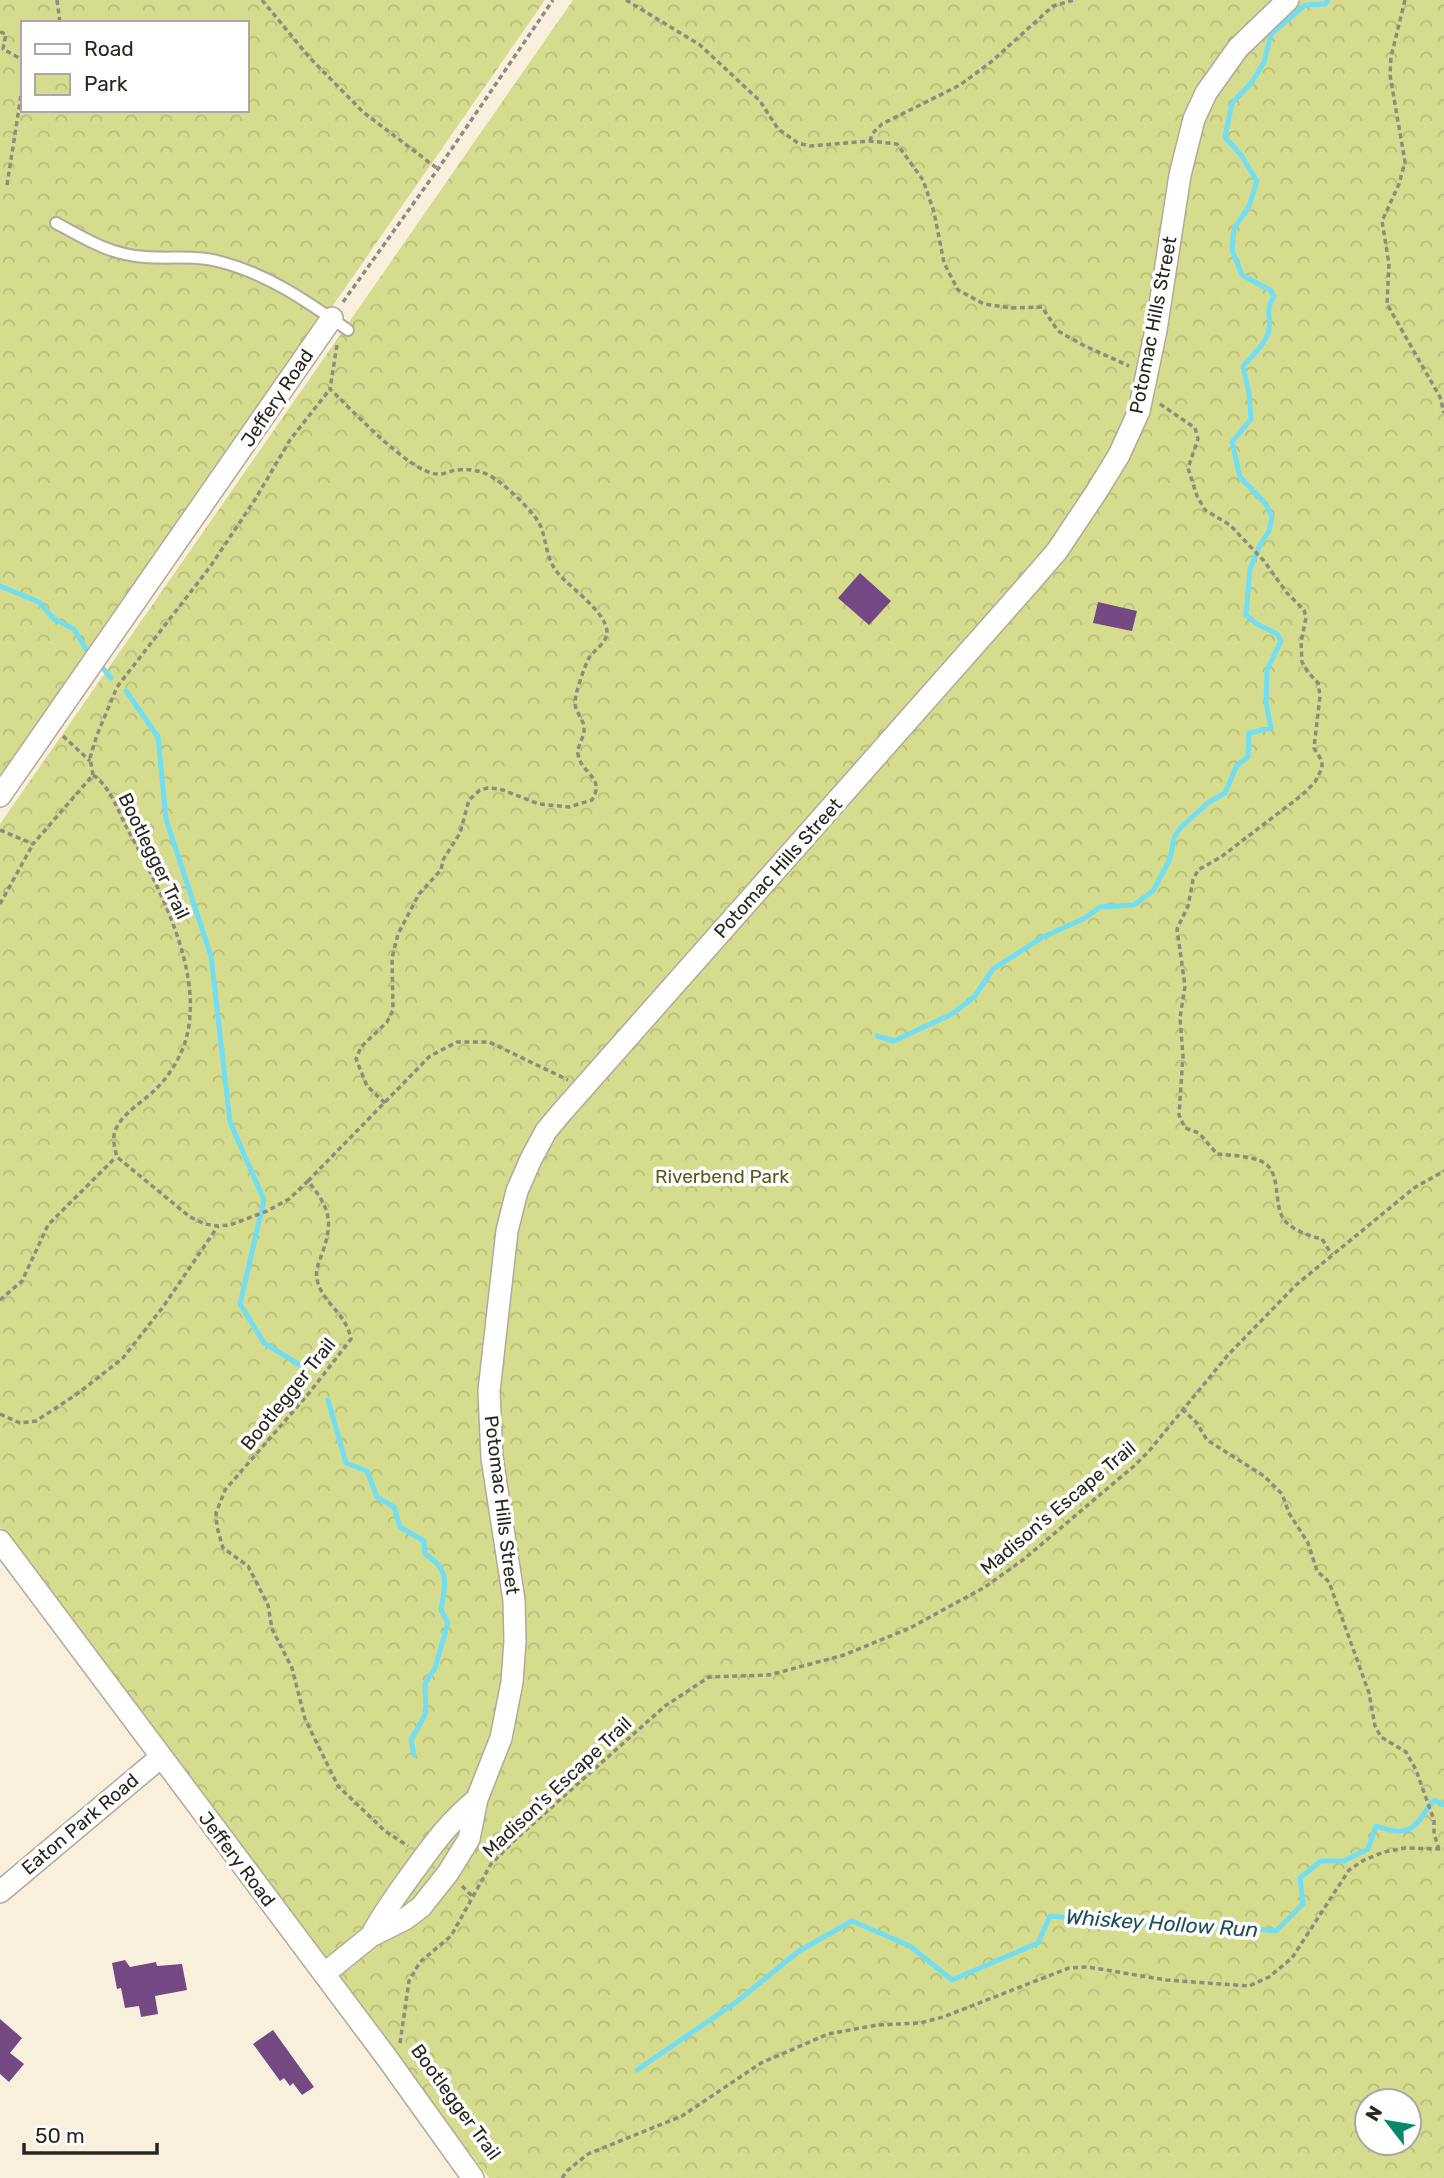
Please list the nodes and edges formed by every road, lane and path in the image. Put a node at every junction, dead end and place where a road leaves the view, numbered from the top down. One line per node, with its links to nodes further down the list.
1 (57, 0): 8 (path)
2 (262, 0): 13 (path)
3 (552, 0): 13 (path)
4 (626, 0): 12 (path)
5 (1074, 0): 12 (path)
6 (1288, 0): 17 (street, Potomac Hills Street)
7 (1405, 0): 19 (path)
8 (61, 21)
9 (0, 32): 10 (path)
10 (21, 60)
11 (21, 96): 14 (path)
12 (870, 141): 17 (path)
13 (438, 169): 16 (path)
14 (7, 186)
15 (56, 223): 16 (lane)
16 (339, 324): 18 (path); 20 (street, Jeffery Road)
17 (1144, 388): 27 (street, Potomac Hills Street); 33 (path)
18 (330, 389): 21 (path); 28 (path)
19 (1444, 413)
20 (50, 723): 21 (path); 23 (street, Jeffery Road)
21 (90, 761): 22 (path)
22 (93, 775): 25 (path); 29 (path, Bootlegger Trail)
23 (0, 796)
24 (0, 830): 25 (path)
25 (33, 844): 26 (path)
26 (0, 904)
27 (583, 1087): 28 (path); 39 (street, Potomac Hills Street)
28 (385, 1103): 31 (path)
29 (117, 1157): 32 (path); 34 (path)
30 (1444, 1171): 33 (path, Madison's Escape Trail)
31 (308, 1181): 32 (path); 41 (path, Bootlegger Trail)
32 (218, 1226): 36 (path)
33 (1332, 1255): 35 (path, Madison's Escape Trail)
34 (0, 1300)
35 (1182, 1409): 40 (path); 43 (path, Madison's Escape Trail)
36 (0, 1414)
37 (0, 1541): 38 (street, Jeffery Road)
38 (161, 1757): 42 (street, Eaton Park Road); 45 (street, Jeffery Road)
39 (477, 1799): 41 (street, Potomac Hills Street); 44 (street, Potomac Hills Street)
40 (1441, 1849): 48 (path)
41 (424, 1856): 44 (street, Potomac Hills Street)
42 (0, 1892)
43 (473, 1897): 46 (path, Bootlegger Trail)
44 (371, 1936): 45 (street, Potomac Hills Street)
45 (324, 1974): 47 (street, Jeffery Road)
46 (398, 2050)
47 (472, 2178)
48 (562, 2178)

